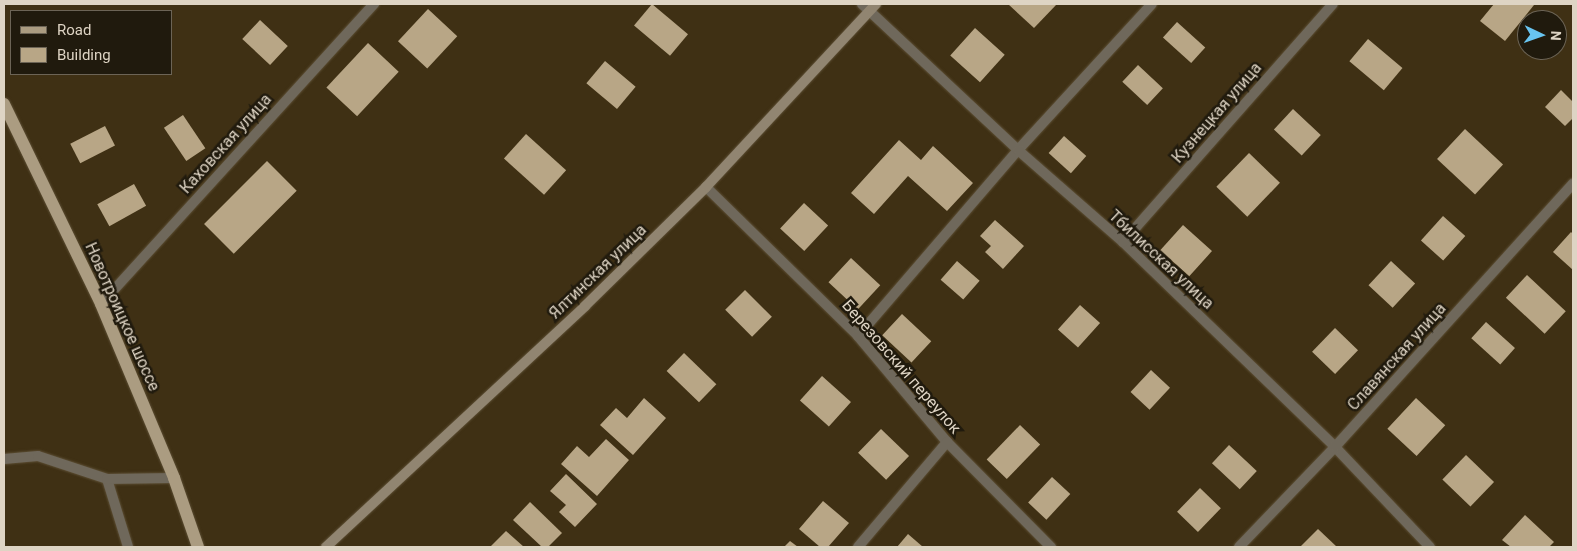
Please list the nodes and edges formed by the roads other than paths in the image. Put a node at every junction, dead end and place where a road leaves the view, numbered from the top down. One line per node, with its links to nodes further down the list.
1 (374, 4): 10 (street, Каховская улица)
2 (1152, 4): 6 (street)
3 (1334, 4): 9 (street, Кузнецкая улица)
4 (869, 6): 6 (street, Тбилисская улица); 8 (main road, Ялтинская улица)
5 (4, 104): 10 (main road, Новотроицкое шоссе)
6 (1018, 150): 9 (street, Тбилисская улица); 11 (street)
7 (1573, 184): 13 (street, Славянская улица)
8 (706, 188): 11 (street, Березовский переулок); 19 (main road, Ялтинская улица)
9 (1123, 242): 13 (street, Тбилисская улица)
10 (101, 304): 15 (main road, Новотроицкое шоссе)
11 (858, 336): 12 (street, Березовский переулок)
12 (947, 442): 20 (street); 21 (street, Березовский переулок)
13 (1335, 447): 22 (street, Славянская улица); 23 (street, Тбилисская улица)
14 (4, 459): 16 (street)
15 (174, 478): 16 (street); 18 (main road, Новотроицкое шоссе)
16 (106, 479): 17 (street)
17 (128, 547)
18 (198, 547)
19 (326, 547)
20 (858, 547)
21 (1051, 547)
22 (1239, 547)
23 (1430, 547)

